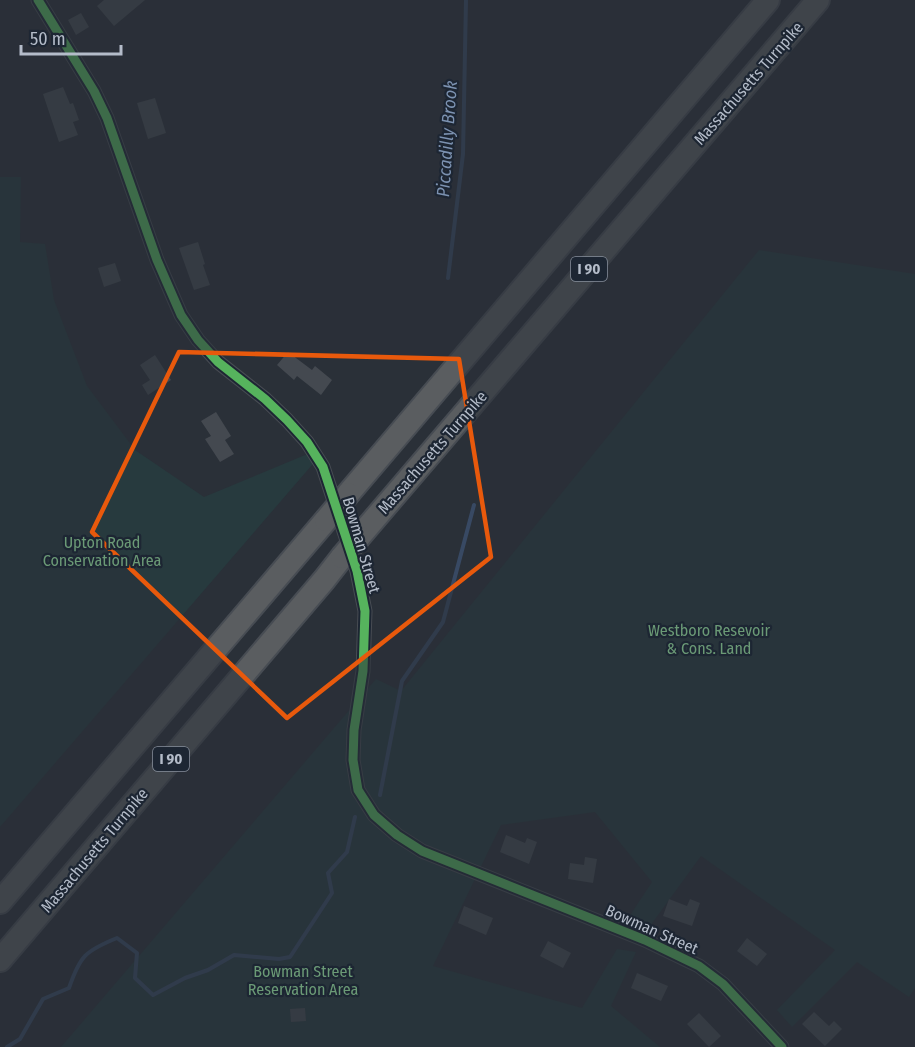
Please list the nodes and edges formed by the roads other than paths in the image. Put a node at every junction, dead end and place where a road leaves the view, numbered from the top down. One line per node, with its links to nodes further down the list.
1 (38, 0): 6 (street, Bowman Street)
2 (768, 0): 4 (highway, I 90, bridge)
3 (818, 0): 5 (highway, Massachusetts Turnpike / I 90, bridge)
4 (0, 902)
5 (0, 960)
6 (782, 1047)

